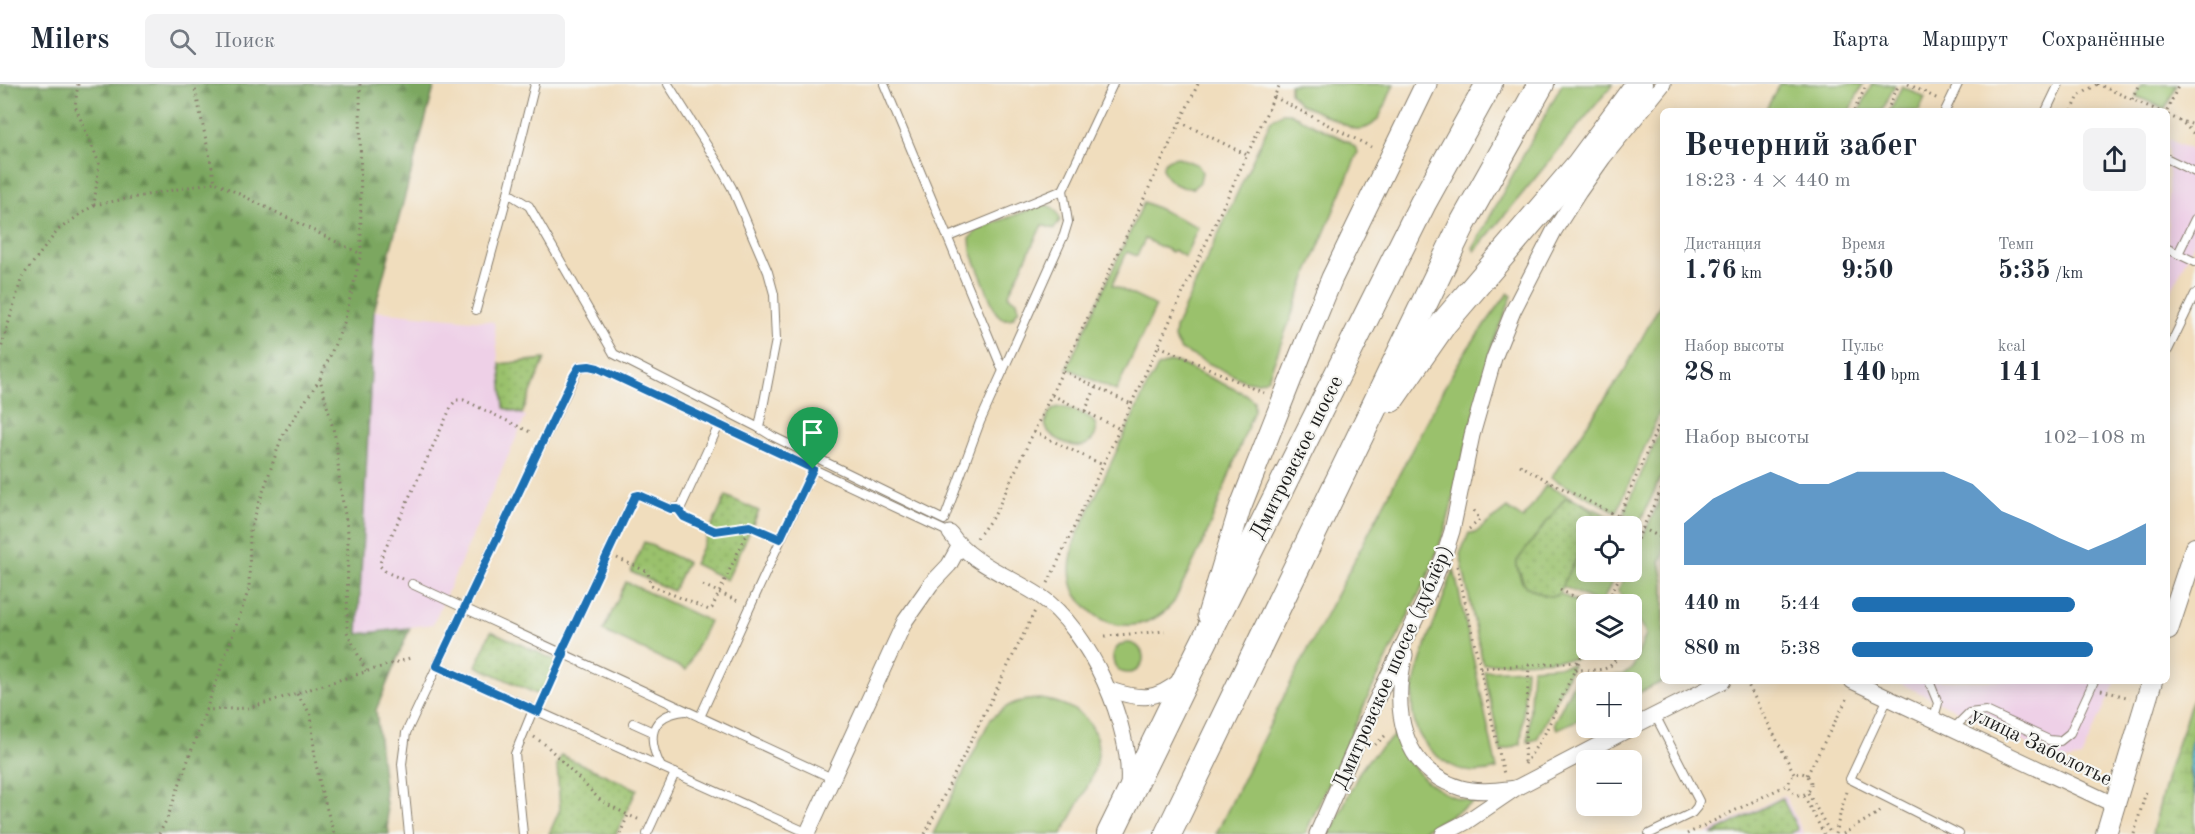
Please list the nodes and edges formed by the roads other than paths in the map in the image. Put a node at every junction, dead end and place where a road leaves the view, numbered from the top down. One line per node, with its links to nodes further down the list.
1 (535, 84): 17 (lane)
2 (668, 84): 28 (lane)
3 (884, 84): 19 (lane)
4 (1113, 84): 16 (lane)
5 (1426, 84): 40 (main road)
6 (1489, 84): 40 (highway, Дмитровское шоссе)
7 (1541, 84): 30 (highway)
8 (1639, 84): 30 (highway)
9 (1663, 84): 37 (street, Дмитровское шоссе (дублёр))
10 (1958, 84): 12 (lane)
11 (2059, 84): 13 (lane)
12 (1947, 107)
13 (2047, 108)
14 (2170, 160): 15 (lane)
15 (2195, 172)
16 (1063, 190): 19 (lane); 26 (lane)
17 (508, 194): 24 (lane); 28 (lane)
18 (2195, 219): 21 (lane)
19 (948, 237): 26 (lane)
20 (2170, 250): 21 (lane)
21 (2178, 254): 22 (lane)
22 (2195, 262)
23 (2195, 294): 25 (lane)
24 (476, 310)
25 (2170, 346)
26 (1003, 371): 31 (lane)
27 (719, 425): 29 (lane); 36 (lane); 38 (lane)
28 (759, 428): 31 (lane)
29 (813, 469): 31 (lane); 51 (lane)
30 (1337, 483): 69 (highway)
31 (947, 527): 32 (street)
32 (959, 547): 46 (street); 61 (street)
33 (2195, 548): 35 (street)
34 (412, 584): 36 (lane)
35 (2171, 604)
36 (464, 608): 38 (lane); 39 (lane)
37 (1413, 625): 60 (street); 70 (street, Дмитровское шоссе (дублёр))
38 (563, 654): 49 (lane)
39 (437, 666): 48 (lane); 65 (lane)
40 (1191, 666): 46 (street); 62 (highway, Дмитровское шоссе)
41 (1716, 684): 50 (street)
42 (1858, 684): 47 (street, улица Заболотье)
43 (1930, 684): 52 (lane)
44 (2092, 684): 55 (lane)
45 (2151, 684): 63 (street)
46 (1110, 690): 62 (street)
47 (1888, 698): 52 (street, улица Заболотье); 73 (lane)
48 (536, 711): 58 (lane); 66 (lane)
49 (686, 711): 51 (lane); 56 (lane)
50 (1655, 715): 53 (street); 72 (lane)
51 (700, 717): 61 (lane)
52 (1934, 718): 55 (street, улица Заболотье)
53 (1642, 722)
54 (633, 723): 56 (lane)
55 (1954, 728): 63 (street, улица Заболотье)
56 (653, 732): 58 (lane)
57 (1606, 738): 60 (street)
58 (661, 767): 59 (lane)
59 (675, 773): 64 (lane); 67 (lane)
60 (1523, 775): 71 (street)
61 (832, 778): 64 (street)
62 (1127, 800): 68 (highway, Дмитровское шоссе)
63 (2115, 805): 74 (street)
64 (807, 833)
65 (409, 834)
66 (523, 834)
67 (647, 834)
68 (1110, 834)
69 (1168, 834)
70 (1317, 834)
71 (1443, 834)
72 (1650, 834)
73 (1959, 834)
74 (2106, 834)

